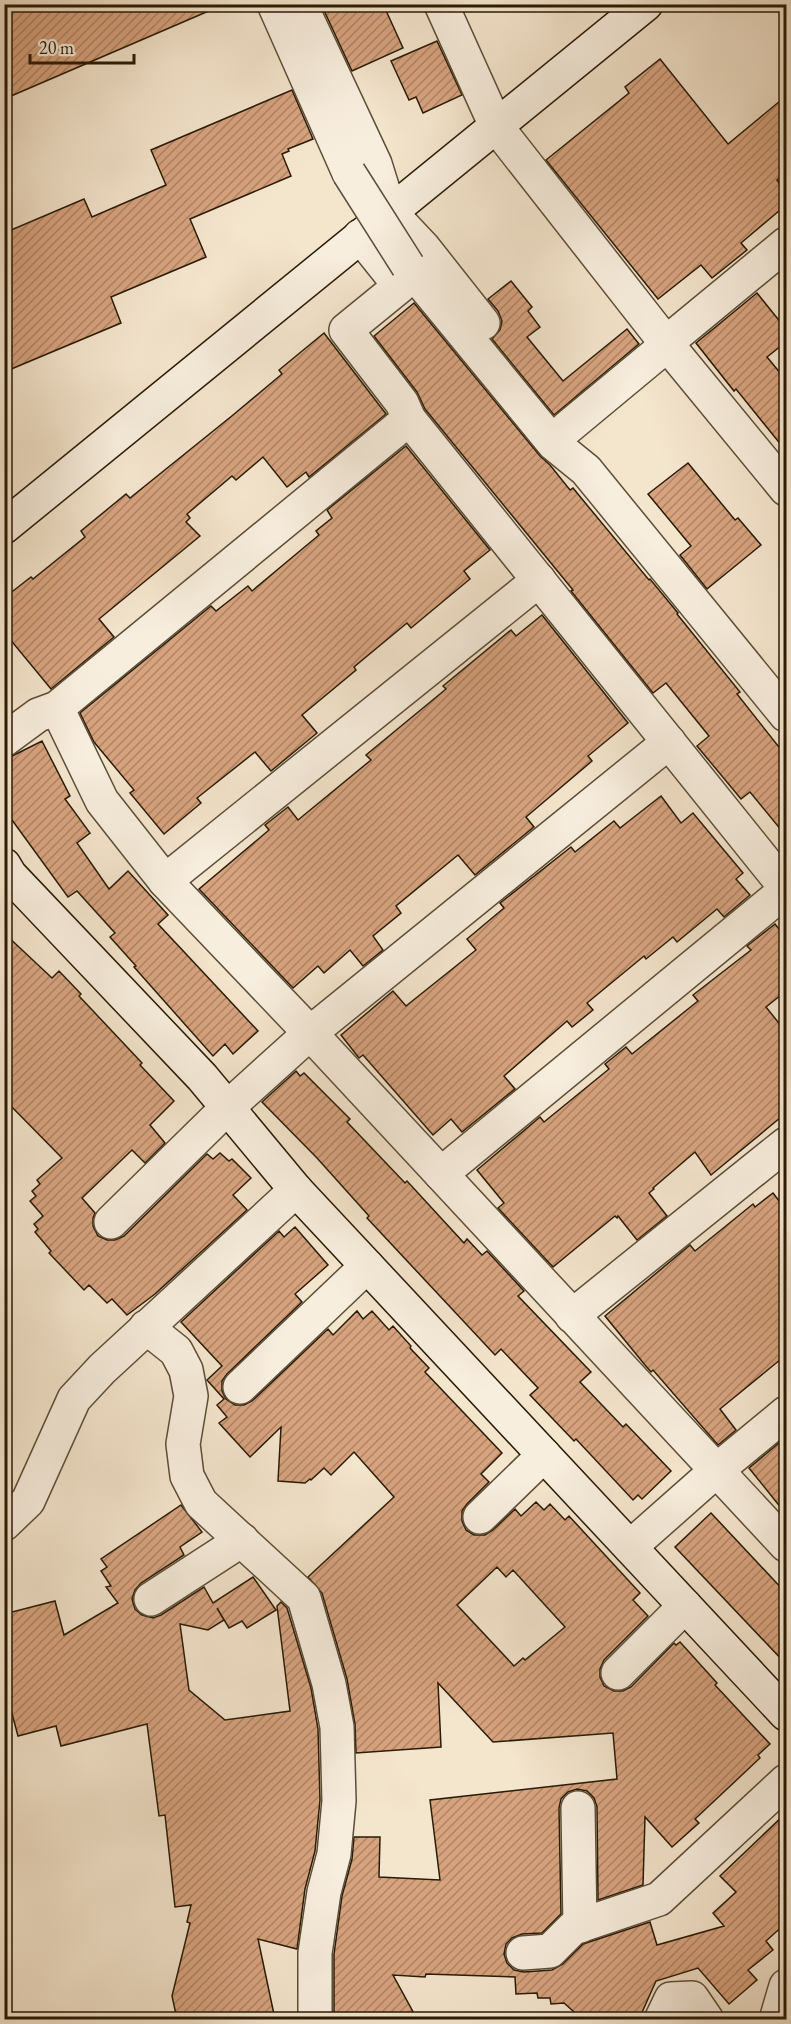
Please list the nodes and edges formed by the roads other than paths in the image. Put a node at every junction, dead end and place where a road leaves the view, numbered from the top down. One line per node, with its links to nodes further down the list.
1 (274, 4): 12 (street, bridge)
2 (300, 4): 6 (street)
3 (441, 4): 5 (street)
4 (646, 4): 5 (street)
5 (496, 126): 6 (street); 9 (street)
6 (390, 212): 7 (street); 11 (street)
7 (360, 236): 10 (street); 14 (street)
8 (786, 244): 9 (street)
9 (667, 344): 11 (street); 13 (street)
10 (409, 420): 15 (street); 16 (street)
11 (567, 428): 12 (street)
12 (586, 471): 17 (street)
13 (786, 489)
14 (4, 527)
15 (539, 580): 19 (street); 21 (street)
16 (57, 708): 18 (street); 21 (street)
17 (786, 715)
18 (4, 740)
19 (669, 742): 22 (street); 23 (street)
20 (4, 865): 24 (street)
21 (165, 881): 23 (street)
22 (786, 889): 26 (street)
23 (310, 1033): 24 (street); 26 (street)
24 (227, 1108): 27 (street); 28 (street)
25 (786, 1144): 30 (street)
26 (441, 1174): 30 (street)
27 (296, 1190): 29 (street); 31 (street)
28 (111, 1222)
29 (367, 1266): 32 (street); 34 (street)
30 (572, 1316): 35 (street)
31 (146, 1327): 37 (street); 38 (street)
32 (240, 1387)
33 (786, 1413): 35 (street)
34 (544, 1455): 36 (street); 40 (street)
35 (717, 1470): 39 (street); 40 (street)
36 (480, 1517)
37 (4, 1524)
38 (242, 1540): 41 (street); 50 (street)
39 (786, 1545)
40 (630, 1547): 42 (street)
41 (151, 1599)
42 (686, 1606): 43 (street); 44 (street)
43 (618, 1673)
44 (786, 1714)
45 (786, 1781): 47 (street)
46 (578, 1808): 47 (street)
47 (580, 1926): 48 (street)
48 (524, 1953)
49 (786, 1986): 53 (street)
50 (315, 2019)
51 (661, 2019): 52 (street)
52 (707, 2019)
53 (776, 2019)

